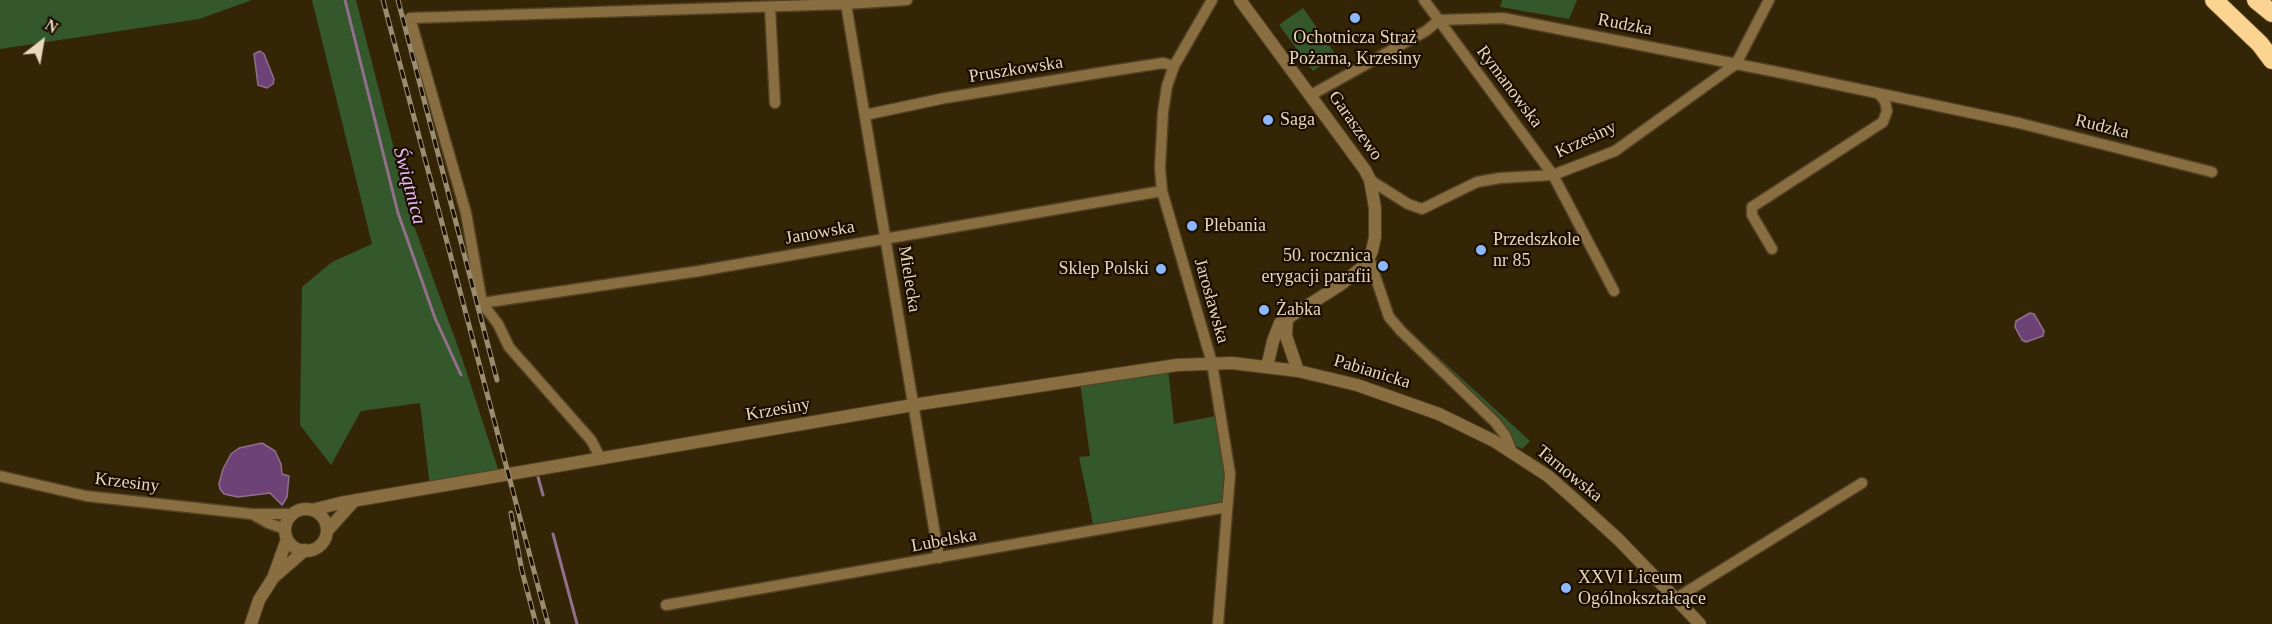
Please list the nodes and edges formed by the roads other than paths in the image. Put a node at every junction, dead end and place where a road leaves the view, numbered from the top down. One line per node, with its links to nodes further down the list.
1 (907, 0): 8 (street)
2 (1212, 0): 15 (street, Jarosławska)
3 (1240, 0): 17 (street, Garaszewo)
4 (1424, 0): 11 (street, Rymanowska)
5 (1769, 0): 14 (street)
6 (2215, 0): 12 (highway); 13 (highway)
7 (2256, 0): 10 (highway)
8 (846, 4): 9 (street); 19 (street, Mielecka)
9 (770, 7): 18 (street); 28 (street)
10 (2272, 13)
11 (1439, 21): 14 (street, Rudzka); 17 (street); 21 (street, Rymanowska)
12 (2272, 45)
13 (2272, 60)
14 (1736, 64): 16 (street, Rudzka); 21 (street, Krzesiny)
15 (1174, 66): 19 (street, Pruszkowska); 23 (street, Jarosławska)
16 (1878, 93): 20 (street, Rudzka); 25 (street)
17 (1311, 95): 22 (street, Garaszewo)
18 (775, 104)
19 (865, 115): 24 (street, Mielecka)
20 (2212, 172)
21 (1553, 175): 22 (street, Krzesiny); 27 (street, Rymanowska)
22 (1370, 180): 26 (street, Garaszewo)
23 (1162, 190): 24 (street, Janowska); 30 (street, Jarosławska)
24 (885, 239): 28 (street, Janowska); 33 (street, Mielecka)
25 (1772, 249)
26 (1369, 258): 29 (street); 34 (street, Tarnowska)
27 (1614, 291)
28 (483, 303): 35 (street)
29 (1287, 318): 31 (street); 32 (street)
30 (1212, 363): 31 (street, Pabianicka); 33 (street, Krzesiny); 39 (street, Jarosławska)
31 (1267, 367): 32 (street, Pabianicka)
32 (1298, 371): 34 (street, Pabianicka)
33 (913, 405): 35 (street, Krzesiny); 46 (street, Mielecka)
34 (1512, 452): 48 (street, Tarnowska)
35 (601, 459): 38 (street, Krzesiny)
36 (0, 476): 41 (street, Krzesiny)
37 (1863, 483): 48 (street)
38 (353, 502): 40 (street, Krzesiny); 43 (street)
39 (1227, 507): 46 (street, Lubelska); 51 (street, Jarosławska)
40 (312, 510): 42 (street); 43 (street)
41 (252, 514): 42 (street, Krzesiny); 44 (street, Krzesiny)
42 (292, 514): 44 (street)
43 (327, 531): 45 (street)
44 (286, 534): 45 (street); 47 (street)
45 (305, 550): 47 (street)
46 (939, 558): 49 (street, Lubelska)
47 (273, 578): 50 (street)
48 (1675, 598): 52 (street, Tarnowska)
49 (666, 605)
50 (251, 624)
51 (1218, 624)
52 (1700, 624)

